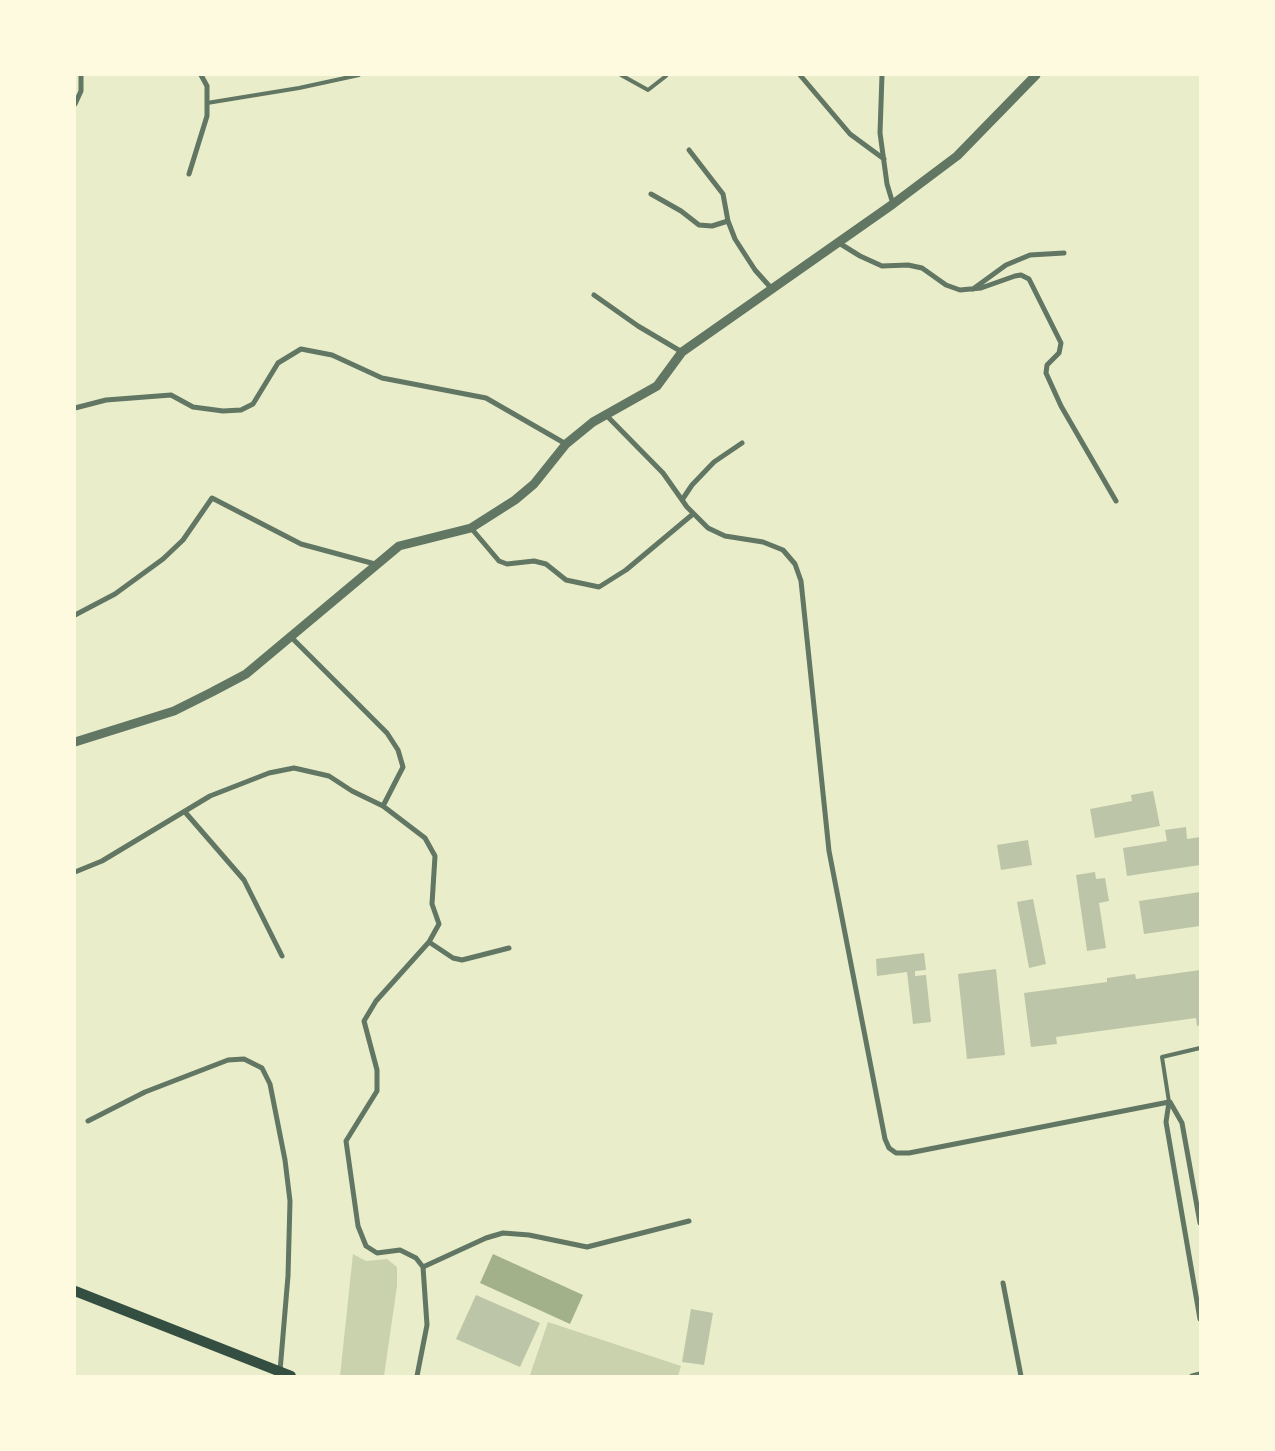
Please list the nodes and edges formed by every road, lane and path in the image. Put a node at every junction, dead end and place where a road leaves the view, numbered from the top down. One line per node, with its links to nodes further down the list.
1 (81, 75): 10 (street)
2 (201, 75): 9 (street)
3 (359, 75): 9 (lane)
4 (621, 75): 8 (lane)
5 (800, 75): 12 (street)
6 (882, 75): 12 (street)
7 (1036, 75): 15 (street)
8 (666, 76)
9 (207, 103): 13 (street)
10 (75, 104)
11 (689, 150): 16 (street)
12 (884, 159): 15 (street)
13 (189, 174)
14 (651, 194): 16 (street)
15 (893, 204): 17 (street)
16 (728, 221): 19 (street)
17 (839, 243): 19 (street); 20 (street)
18 (1064, 253): 20 (street)
19 (772, 289): 22 (street)
20 (972, 289): 28 (street)
21 (594, 295): 22 (street)
22 (682, 352): 24 (street)
23 (75, 408): 26 (street)
24 (606, 415): 26 (street); 27 (street)
25 (742, 443): 27 (street)
26 (566, 444): 30 (street)
27 (682, 500): 29 (street)
28 (1116, 500)
29 (693, 514): 30 (street); 42 (street)
30 (471, 528): 31 (street)
31 (375, 564): 32 (street); 33 (street)
32 (75, 615)
33 (291, 637): 34 (street); 35 (street)
34 (75, 742)
35 (382, 806): 36 (street); 38 (street)
36 (185, 812): 37 (street); 40 (street)
37 (75, 872)
38 (429, 942): 39 (street); 46 (street)
39 (509, 948)
40 (282, 956)
41 (1200, 1048): 42 (lane)
42 (1169, 1102): 45 (street); 49 (street)
43 (88, 1121): 51 (street)
44 (690, 1221): 46 (street)
45 (1200, 1223)
46 (423, 1266): 54 (street)
47 (1002, 1283): 55 (street)
48 (75, 1291): 51 (main road)
49 (1198, 1302): 50 (street)
50 (1200, 1319)
51 (280, 1372): 53 (main road)
52 (1200, 1374): 56 (street)
53 (291, 1376)
54 (417, 1376)
55 (1022, 1376)
56 (1192, 1376)

